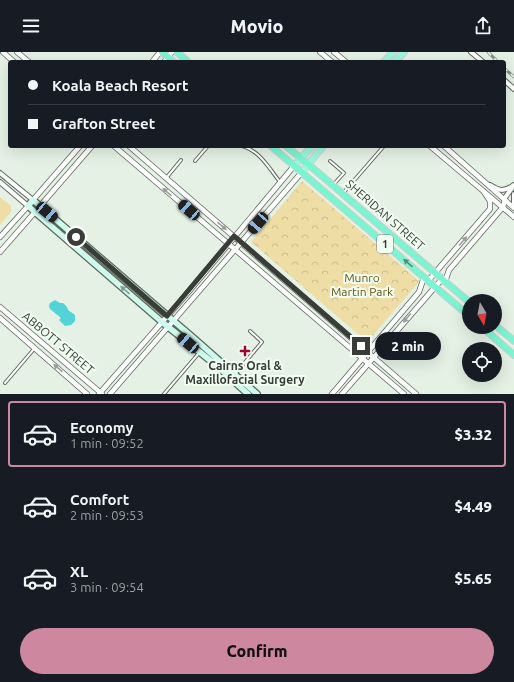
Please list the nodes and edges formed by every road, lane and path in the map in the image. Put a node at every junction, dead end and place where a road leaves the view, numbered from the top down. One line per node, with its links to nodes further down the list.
1 (3, 52): 11 (street)
2 (17, 52): 12 (street)
3 (161, 52): 10 (highway); 13 (street)
4 (177, 52): 14 (highway)
5 (320, 52): 15 (street)
6 (334, 52): 16 (street)
7 (393, 52): 17 (main road)
8 (404, 52): 18 (main road)
9 (471, 52): 19 (street)
10 (168, 57)
11 (12, 60)
12 (27, 60)
13 (154, 60)
14 (186, 60)
15 (330, 60)
16 (344, 60)
17 (386, 60)
18 (397, 60)
19 (481, 60)
20 (506, 82): 21 (street)
21 (514, 89)
22 (78, 148): 52 (street)
23 (90, 148): 56 (street)
24 (120, 148): 63 (street, one-way to 24)
25 (131, 148): 43 (street)
26 (206, 148): 37 (lane)
27 (247, 148): 45 (lane)
28 (273, 148): 40 (highway, SHERIDAN STREET)
29 (289, 148): 35 (highway, SHERIDAN STREET)
30 (310, 148): 35 (main road)
31 (321, 148): 39 (main road)
32 (382, 148): 50 (lane)
33 (432, 148): 49 (street)
34 (446, 148): 46 (street)
35 (301, 159): 39 (highway, SHERIDAN STREET); 40 (main road)
36 (181, 160): 43 (lane)
37 (195, 160)
38 (330, 161): 47 (lane)
39 (308, 164): 41 (main road); 47 (highway, SHERIDAN STREET / 1)
40 (294, 166): 41 (highway, SHERIDAN STREET / 1); 45 (street)
41 (302, 172): 69 (street); 78 (highway, SHERIDAN STREET / 1, one-way to 41)
42 (0, 173): 52 (street)
43 (166, 178): 60 (street)
44 (0, 182): 55 (street)
45 (280, 182): 67 (street)
46 (488, 183): 48 (street); 53 (street)
47 (333, 185): 50 (highway, SHERIDAN STREET / 1)
48 (514, 185): 53 (street)
49 (484, 192): 57 (street); 61 (street)
50 (343, 194): 77 (highway, SHERIDAN STREET / 1)
51 (514, 194): 54 (street)
52 (33, 200): 55 (main road); 56 (main road)
53 (504, 200): 57 (street); 58 (street)
54 (514, 203)
55 (28, 206): 59 (main road); 68 (street)
56 (40, 206): 59 (main road); 64 (main road)
57 (502, 207): 62 (street); 65 (street)
58 (514, 208)
59 (35, 212): 66 (main road); 72 (street)
60 (207, 214): 63 (street); 67 (street, one-way to 67)
61 (485, 216): 65 (street); 74 (street, one-way to 61)
62 (514, 217)
63 (200, 220): 70 (street)
64 (58, 221): 66 (main road); 81 (main road)
65 (491, 221): 76 (street)
66 (52, 227): 84 (main road, one-way to 66)
67 (234, 236): 69 (street); 70 (street)
68 (0, 237)
69 (241, 242): 71 (street); 73 (street)
70 (228, 243): 71 (street); 88 (street)
71 (235, 249): 75 (street); 90 (street)
72 (0, 252)
73 (256, 256): 75 (street); 94 (street)
74 (446, 260): 76 (street); 77 (street)
75 (250, 263): 97 (street)
76 (452, 266): 79 (street)
77 (435, 273): 78 (street); 79 (highway, SHERIDAN STREET / 1)
78 (426, 279): 80 (highway, SHERIDAN STREET / 1); 82 (street)
79 (444, 280): 80 (street); 83 (highway, SHERIDAN STREET / 1)
80 (434, 287): 85 (street); 87 (highway, SHERIDAN STREET / 1)
81 (141, 292): 84 (street); 88 (main road)
82 (418, 294): 85 (street); 98 (street)
83 (462, 296)
84 (135, 298): 91 (main road)
85 (424, 299): 100 (street, one-way to 100)
86 (0, 307): 108 (street, ABBOTT STREET)
87 (462, 310)
88 (167, 316): 90 (main road); 91 (street)
89 (0, 318): 101 (street, ABBOTT STREET)
90 (173, 320): 92 (street); 110 (main road)
91 (162, 322): 92 (main road); 117 (street)
92 (168, 326): 102 (main road); 118 (street)
93 (250, 331): 110 (lane)
94 (343, 331): 97 (street); 103 (street)
95 (502, 331): 99 (highway)
96 (490, 334): 104 (highway)
97 (339, 338): 106 (street)
98 (378, 340): 100 (street); 103 (street)
99 (514, 341)
100 (384, 345): 105 (street)
101 (35, 348): 112 (street, ABBOTT STREET, one-way to 101); 114 (lane)
102 (200, 352): 119 (lane); 120 (main road)
103 (367, 352): 105 (street); 106 (street)
104 (514, 355)
105 (374, 357): 107 (street); 113 (street)
106 (362, 358): 107 (street); 109 (street)
107 (369, 364): 111 (street); 115 (street)
108 (73, 369): 112 (street); 117 (street, ABBOTT STREET)
109 (352, 370): 111 (lane); 122 (street)
110 (235, 374): 121 (main road)
111 (358, 375): 123 (street)
112 (67, 376): 116 (street, ABBOTT STREET)
113 (401, 380): 115 (street); 125 (street)
114 (5, 383)
115 (396, 387): 124 (street)
116 (87, 394)
117 (101, 394)
118 (110, 394)
119 (164, 394)
120 (248, 394)
121 (257, 394)
122 (332, 394)
123 (342, 394)
124 (404, 394)
125 (416, 394)

